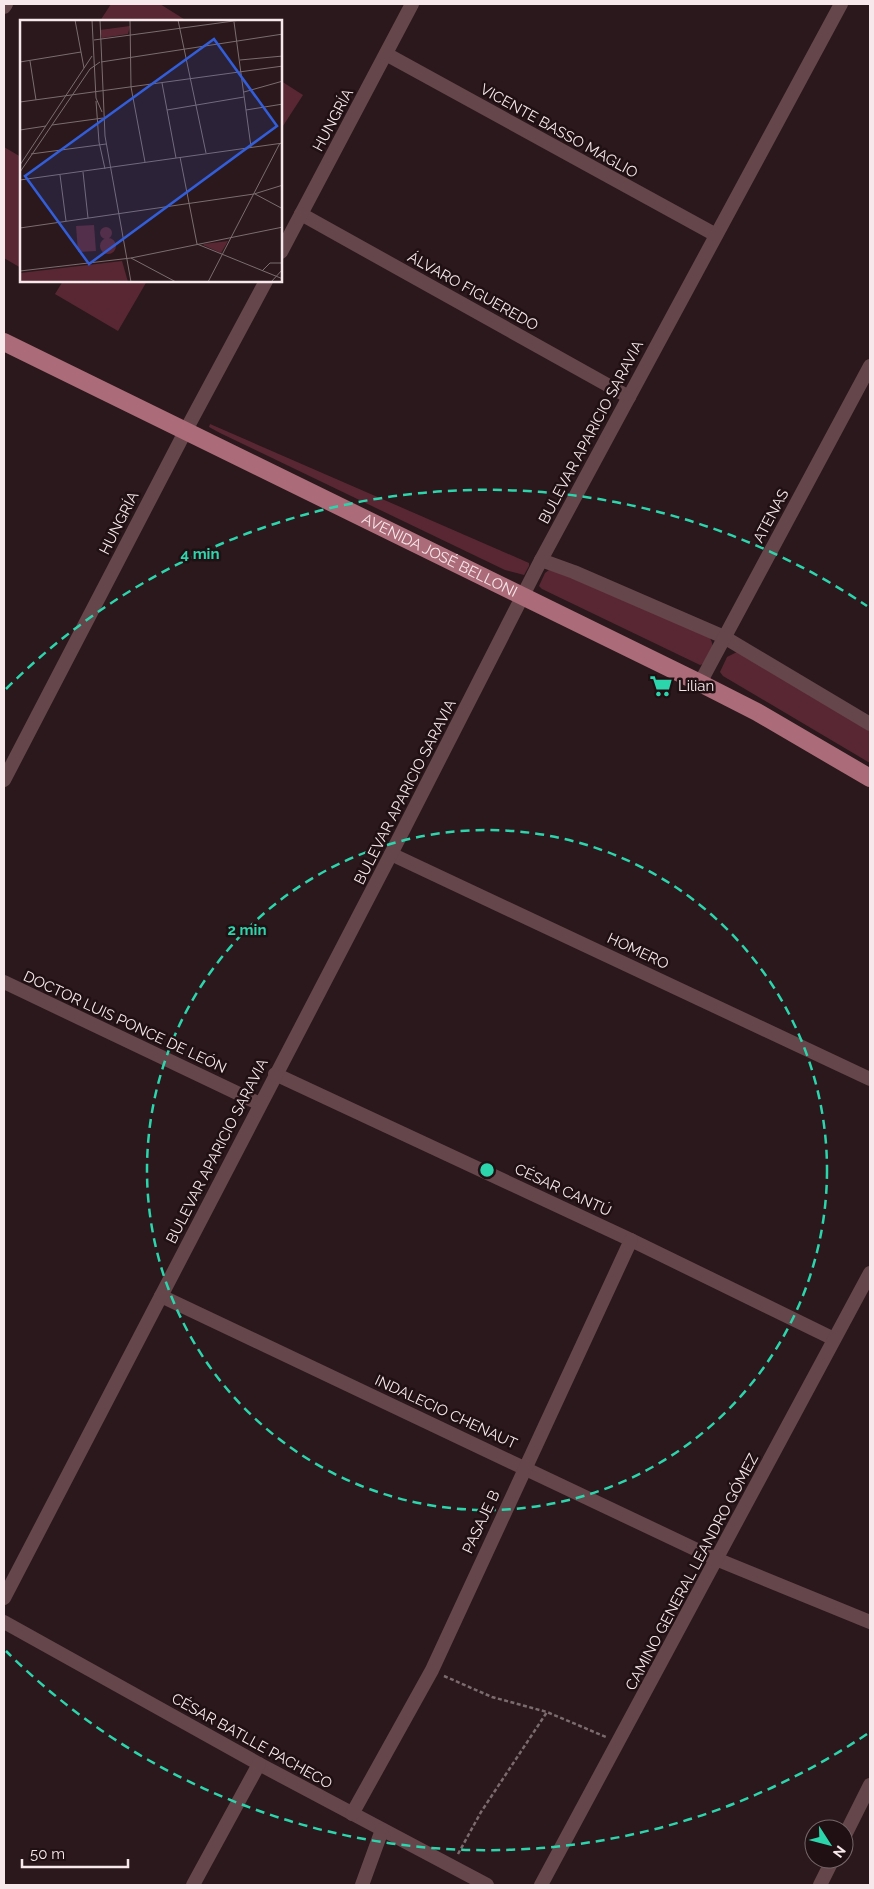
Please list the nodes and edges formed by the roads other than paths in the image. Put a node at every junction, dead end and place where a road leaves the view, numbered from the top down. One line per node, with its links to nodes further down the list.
1 (412, 4): 3 (street, HUNGRÍA)
2 (841, 4): 5 (street, BULEVAR APARICIO SARAVIA)
3 (386, 54): 4 (street, HUNGRÍA); 5 (street, VICENTE BASSO MAGLIO)
4 (301, 214): 6 (street, HUNGRÍA); 10 (street, ÁLVARO FIGUEREDO)
5 (716, 235): 10 (street, BULEVAR APARICIO SARAVIA)
6 (282, 250)
7 (265, 282): 11 (street, HUNGRÍA)
8 (4, 342): 11 (main road, AVENIDA JOSÉ BELLONI)
9 (870, 366): 14 (street, ATENAS)
10 (628, 397): 12 (street, BULEVAR APARICIO SARAVIA)
11 (186, 430): 13 (main road, AVENIDA JOSÉ BELLONI); 18 (street, HUNGRÍA)
12 (541, 560): 13 (street, BULEVAR APARICIO SARAVIA); 14 (street)
13 (523, 596): 15 (main road, AVENIDA JOSÉ BELLONI); 19 (street, BULEVAR APARICIO SARAVIA)
14 (724, 638): 15 (street, ATENAS); 16 (street)
15 (700, 683): 17 (main road, AVENIDA JOSÉ BELLONI)
16 (870, 724)
17 (870, 778)
18 (4, 780)
19 (392, 854): 21 (street, BULEVAR APARICIO SARAVIA); 22 (street, HOMERO)
20 (4, 982): 23 (street, DOCTOR LUIS PONCE DE LEÓN)
21 (275, 1074): 23 (street, BULEVAR APARICIO SARAVIA); 24 (street, CÉSAR CANTÚ)
22 (870, 1078)
23 (260, 1104): 26 (street, BULEVAR APARICIO SARAVIA)
24 (631, 1240): 27 (street, CÉSAR CANTÚ); 28 (street, PASAJE B)
25 (870, 1273): 27 (street, CAMINO GENERAL LEANDRO GÓMEZ)
26 (161, 1296): 28 (street, INDALECIO CHENAUT); 30 (street, BULEVAR APARICIO SARAVIA)
27 (834, 1339): 29 (street, CAMINO GENERAL LEANDRO GÓMEZ)
28 (524, 1467): 29 (street, INDALECIO CHENAUT); 35 (street, PASAJE B)
29 (716, 1559): 32 (street, INDALECIO CHENAUT); 42 (street, CAMINO GENERAL LEANDRO GÓMEZ)
30 (4, 1598)
31 (4, 1622): 33 (street, CÉSAR BATLLE PACHECO)
32 (870, 1622)
33 (259, 1764): 35 (street, CÉSAR BATLLE PACHECO); 39 (street)
34 (870, 1785): 36 (street)
35 (352, 1814): 37 (street, CÉSAR BATLLE PACHECO)
36 (853, 1819)
37 (382, 1830): 40 (street); 41 (street, CÉSAR BATLLE PACHECO)
38 (828, 1869): 43 (street)
39 (193, 1885)
40 (362, 1885)
41 (487, 1885)
42 (541, 1885)
43 (820, 1885)

